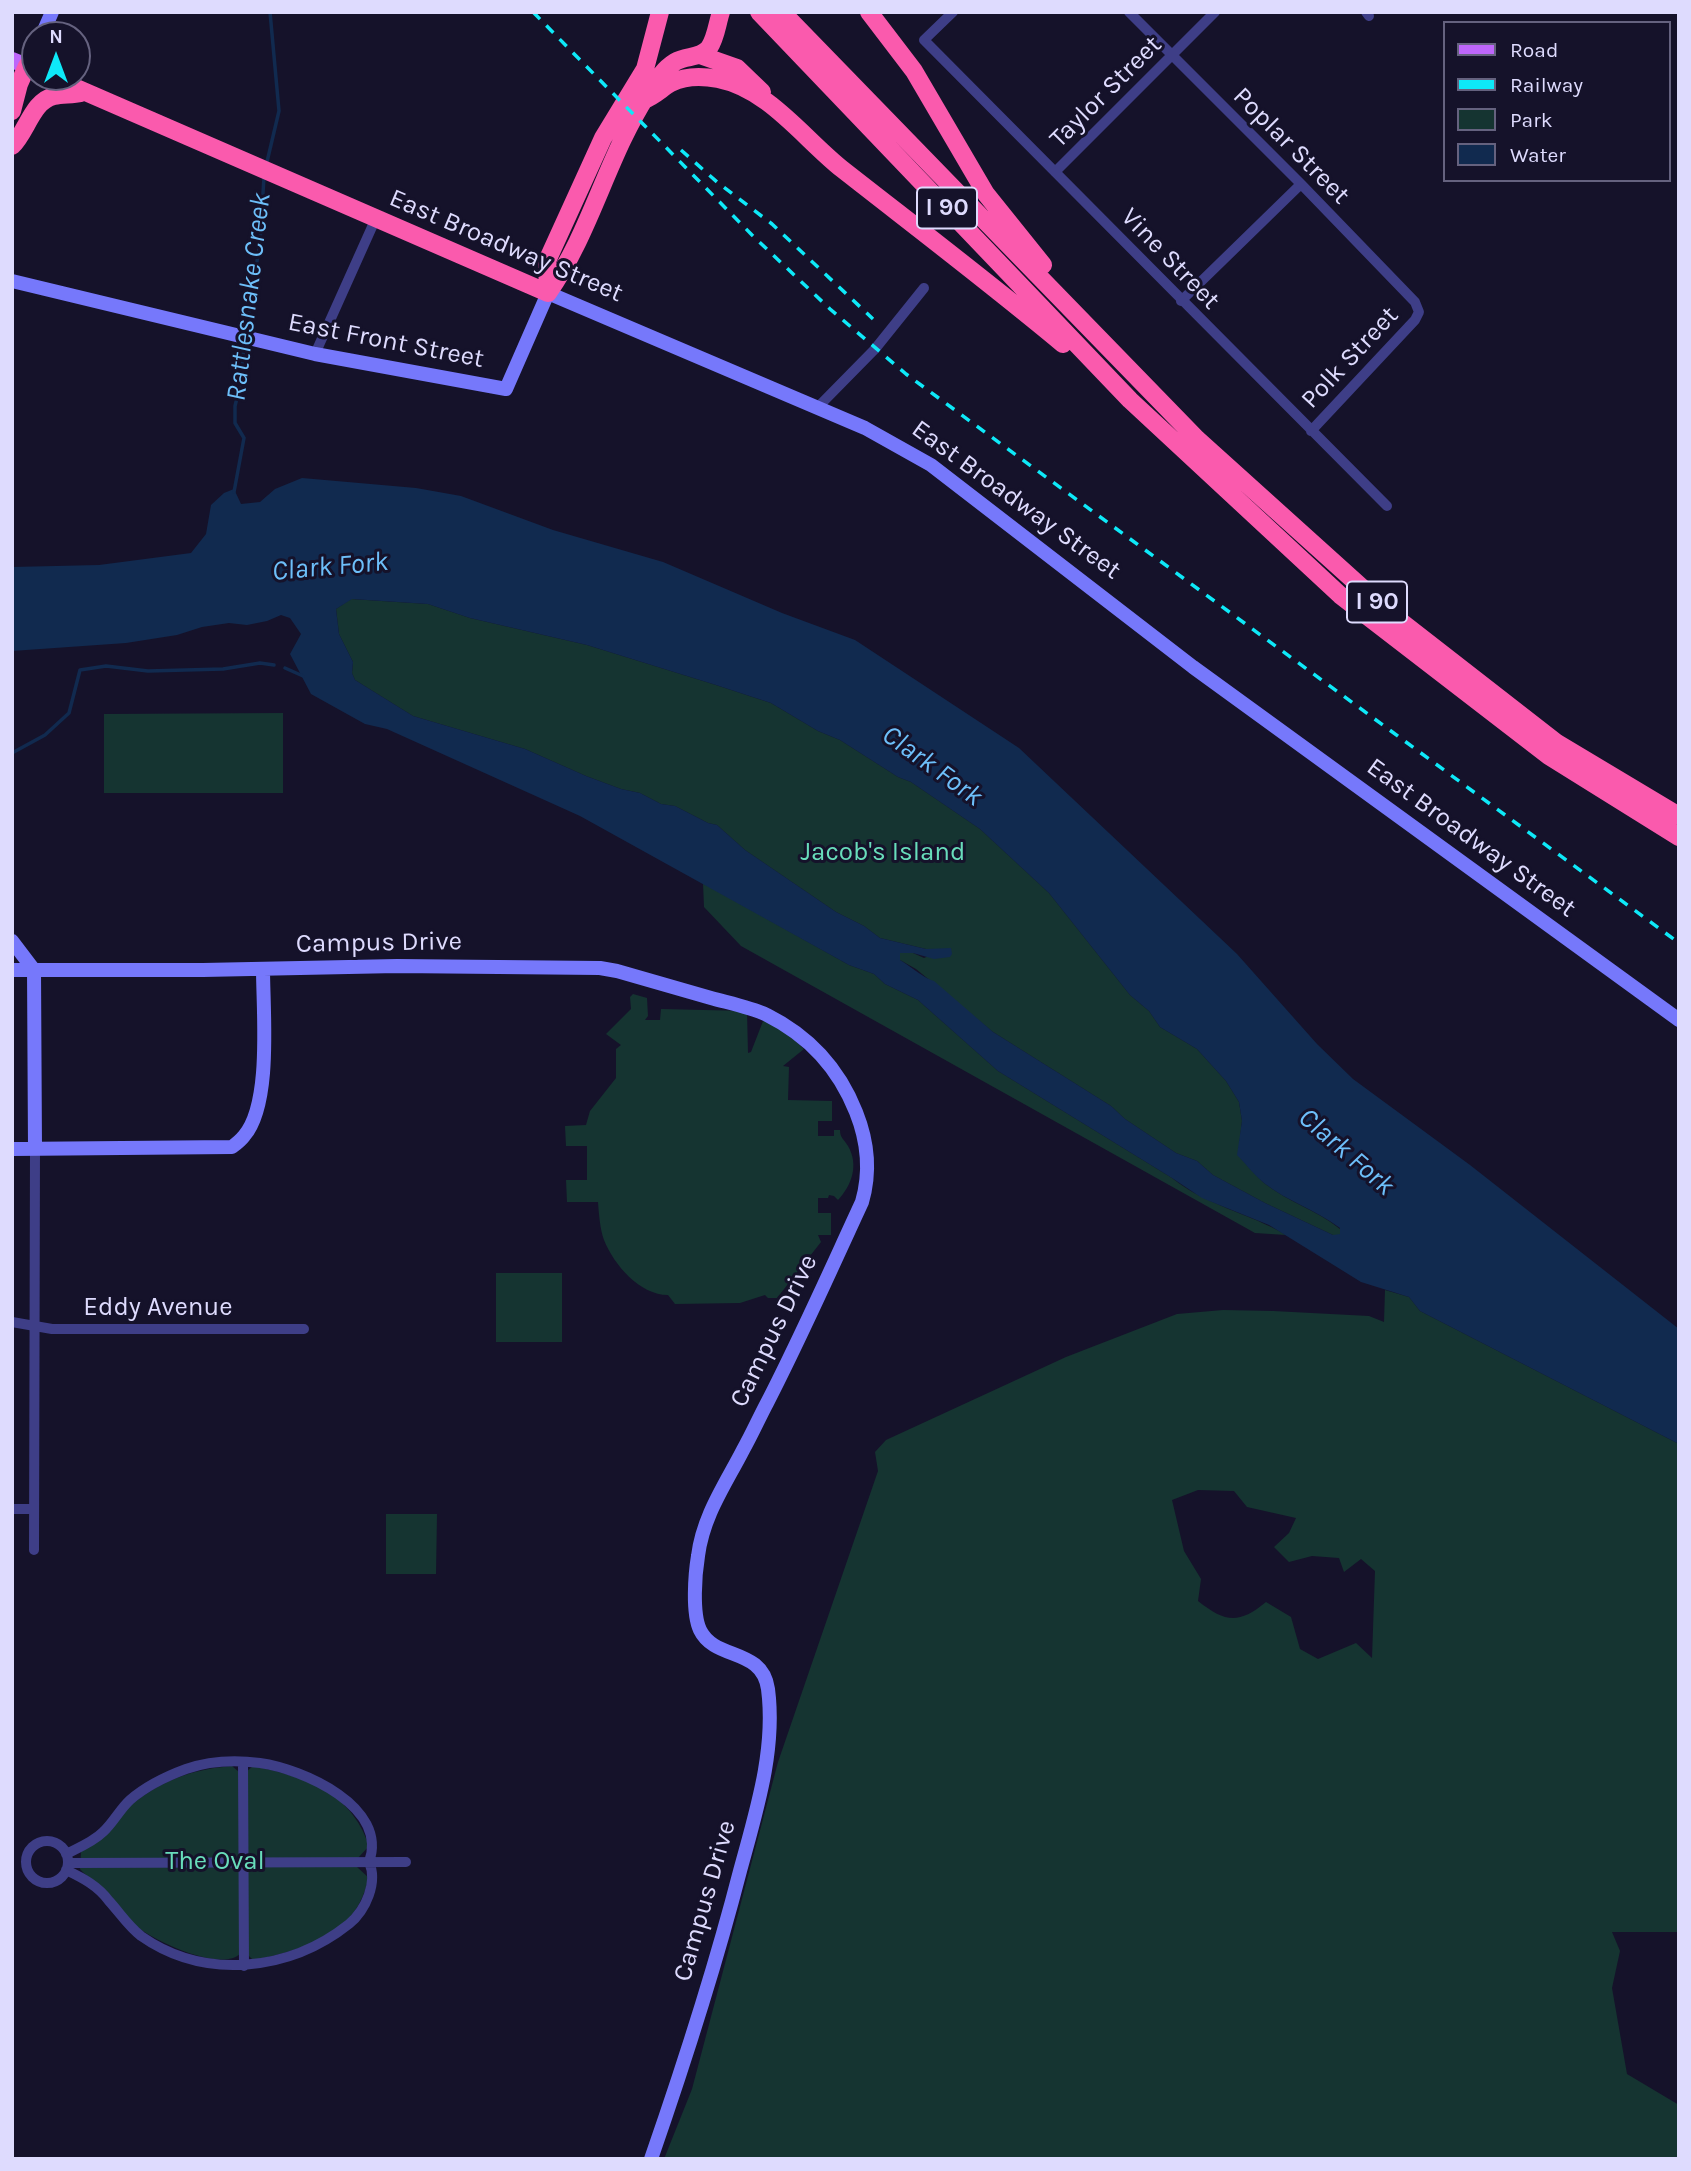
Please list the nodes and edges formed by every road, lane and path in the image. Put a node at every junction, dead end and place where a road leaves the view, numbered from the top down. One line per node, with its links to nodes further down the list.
1 (782, 12): 26 (highway, I 90)
2 (869, 12): 26 (highway)
3 (953, 12): 18 (street, Vine Street)
4 (1129, 12): 10 (street, Poplar Street)
5 (1215, 12): 10 (street, Taylor Street)
6 (761, 14): 28 (highway, I 90)
7 (657, 18): 9 (highway); 23 (highway)
8 (716, 18): 9 (highway)
9 (692, 56): 14 (highway); 16 (highway)
10 (1172, 56): 18 (street, Taylor Street); 19 (street, Poplar Street)
11 (21, 78): 15 (highway)
12 (81, 91): 13 (highway, East Broadway Street)
13 (85, 93): 17 (highway); 20 (highway, East Broadway Street)
14 (644, 100): 16 (highway); 23 (highway)
15 (12, 111)
16 (780, 112): 28 (highway)
17 (12, 146)
18 (1055, 172): 24 (street, Vine Street)
19 (1301, 184): 24 (street); 25 (street, Poplar Street)
20 (376, 219): 23 (highway, East Broadway Street); 27 (street)
21 (12, 281): 27 (street, East Front Street)
22 (924, 288): 29 (street)
23 (548, 293): 27 (street, East Front Street); 29 (street, East Broadway Street)
24 (1181, 301): 30 (street, Vine Street)
25 (1419, 312): 30 (street, Polk Street)
26 (1109, 347): 32 (highway, I 90)
27 (315, 354)
28 (1130, 400): 32 (highway, I 90)
29 (817, 408): 37 (street, East Broadway Street)
30 (1311, 431): 31 (street, Vine Street)
31 (1387, 506)
32 (1676, 828)
33 (12, 941): 36 (street)
34 (263, 969): 36 (street); 39 (street); 52 (street, Campus Drive)
35 (12, 970): 36 (street)
36 (34, 970): 39 (street)
37 (1679, 1020)
38 (12, 1149): 39 (street)
39 (35, 1149): 41 (street)
40 (16, 1321): 41 (street, Eddy Avenue)
41 (36, 1324): 42 (street, Eddy Avenue); 44 (street)
42 (304, 1329)
43 (12, 1509): 44 (street)
44 (33, 1510): 45 (street)
45 (34, 1550)
46 (243, 1762): 47 (street); 48 (street); 49 (street)
47 (67, 1862): 47 (street); 48 (street); 51 (street)
48 (243, 1862): 49 (street); 51 (street)
49 (369, 1862): 50 (street); 51 (street)
50 (406, 1862)
51 (244, 1966)
52 (651, 2159)

